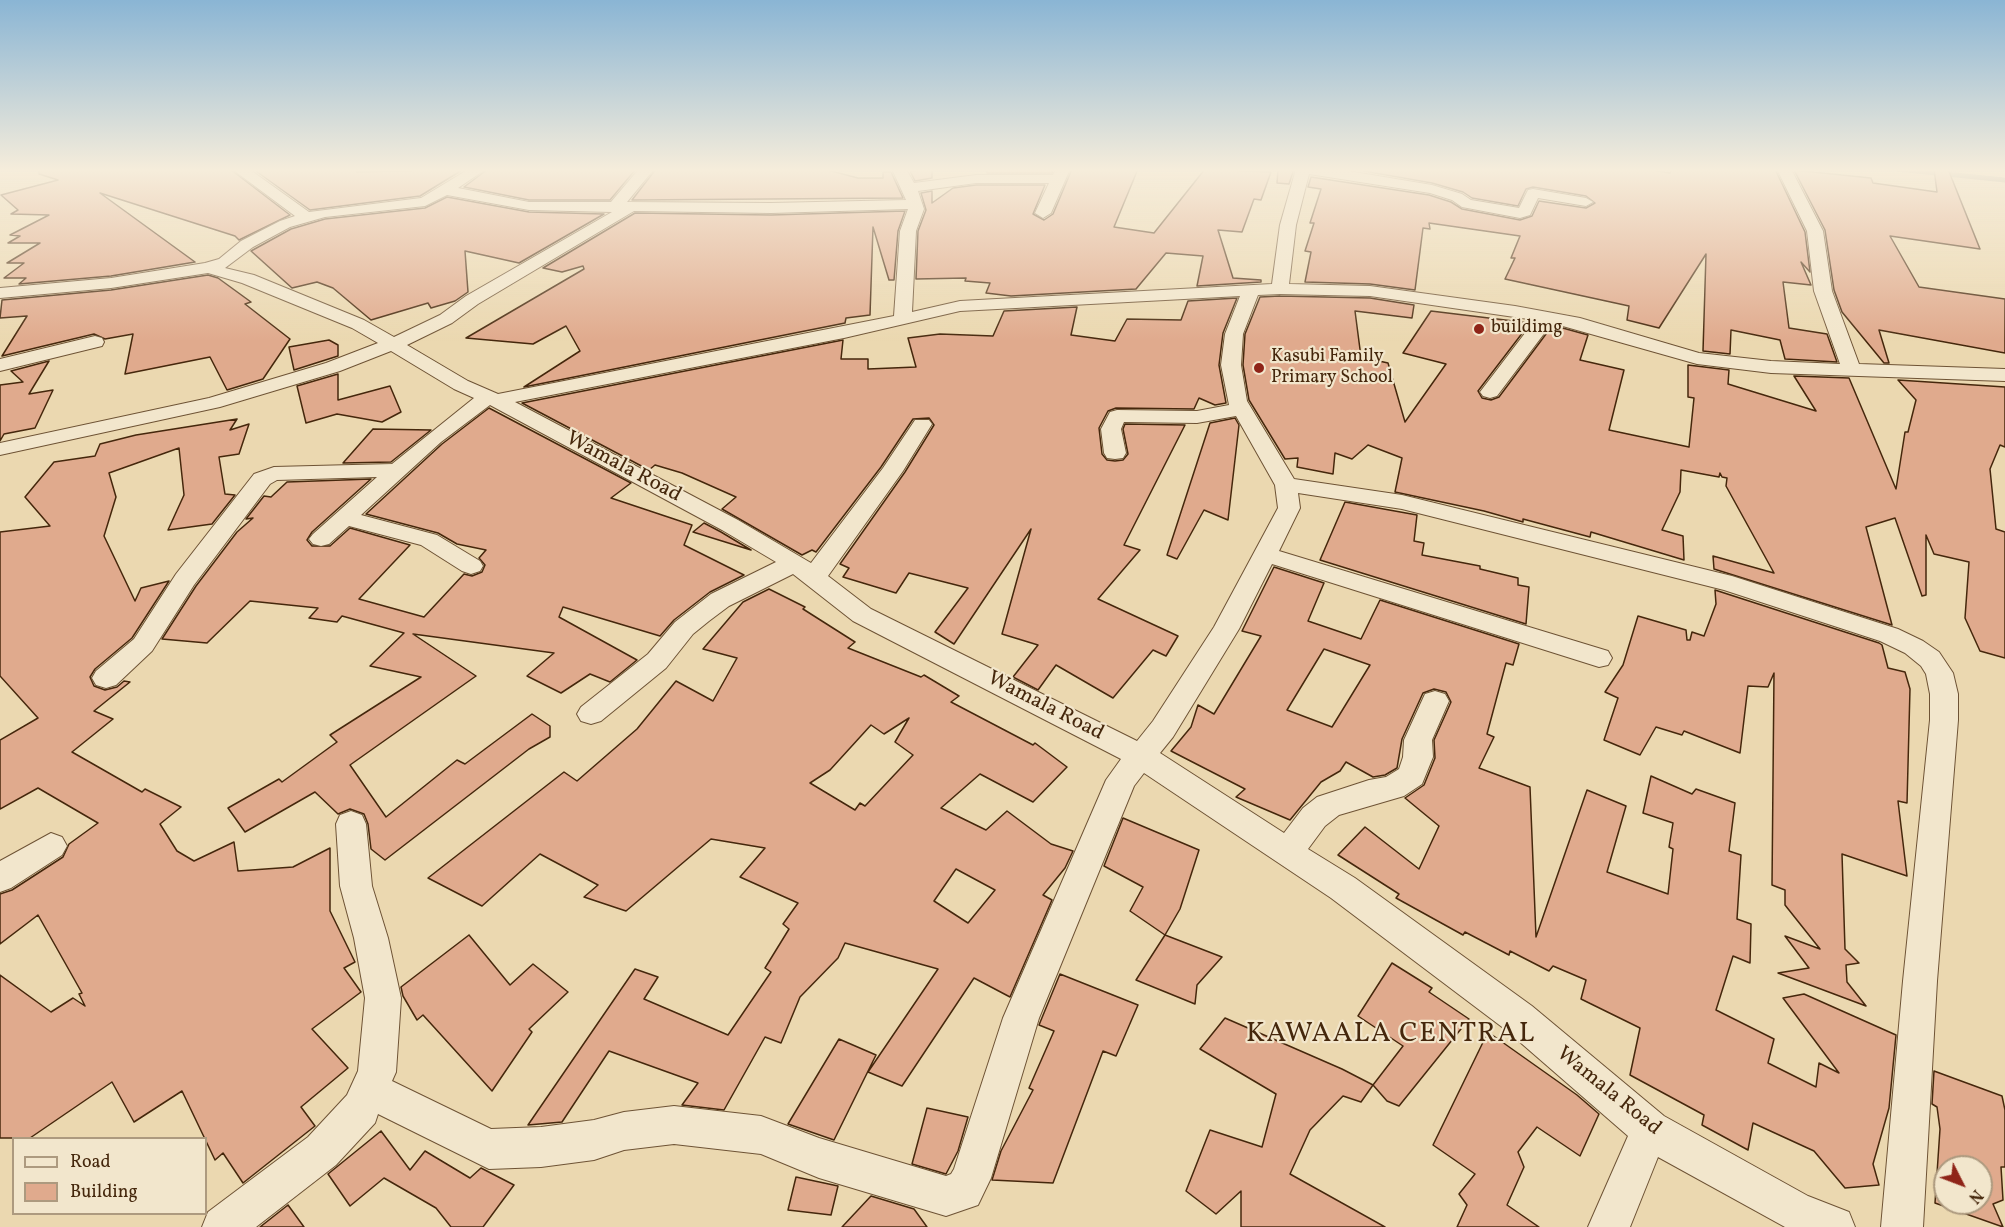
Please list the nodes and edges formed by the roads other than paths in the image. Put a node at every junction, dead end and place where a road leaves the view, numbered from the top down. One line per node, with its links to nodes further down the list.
1 (283, 226): 6 (street)
2 (591, 226): 13 (street)
3 (910, 226): 11 (street)
4 (1288, 226): 7 (street)
5 (1813, 226): 15 (street)
6 (208, 268): 9 (street); 13 (street, Wamala Road)
7 (1280, 289): 8 (street); 10 (street)
8 (1251, 291): 11 (street); 19 (street)
9 (0, 293)
10 (1547, 317): 15 (street); 17 (street)
11 (903, 318): 18 (street)
12 (96, 342): 14 (street)
13 (390, 345): 18 (street, Wamala Road); 21 (street)
14 (0, 365)
15 (1852, 370): 16 (street)
16 (2005, 375)
17 (1490, 392)
18 (492, 399): 23 (street); 29 (street, Wamala Road)
19 (1242, 409): 22 (street); 24 (street)
20 (922, 424): 29 (street)
21 (0, 449)
22 (1115, 453)
23 (399, 470): 25 (street); 31 (street)
24 (1287, 484): 27 (street); 44 (street)
25 (345, 518): 26 (street); 28 (street)
26 (321, 539)
27 (1264, 554): 30 (street); 34 (street)
28 (471, 566)
29 (804, 570): 33 (street); 34 (street, Wamala Road)
30 (1599, 658)
31 (106, 678)
32 (1435, 701): 37 (street)
33 (591, 714)
34 (1141, 756): 37 (street, Wamala Road); 39 (street)
35 (351, 824): 39 (street)
36 (51, 846): 38 (street)
37 (1288, 852): 40 (street, Wamala Road)
38 (0, 878)
39 (370, 1090): 41 (street)
40 (1650, 1130): 42 (street); 43 (street, Wamala Road)
41 (223, 1227)
42 (1609, 1227)
43 (1834, 1227)
44 (1902, 1227)

